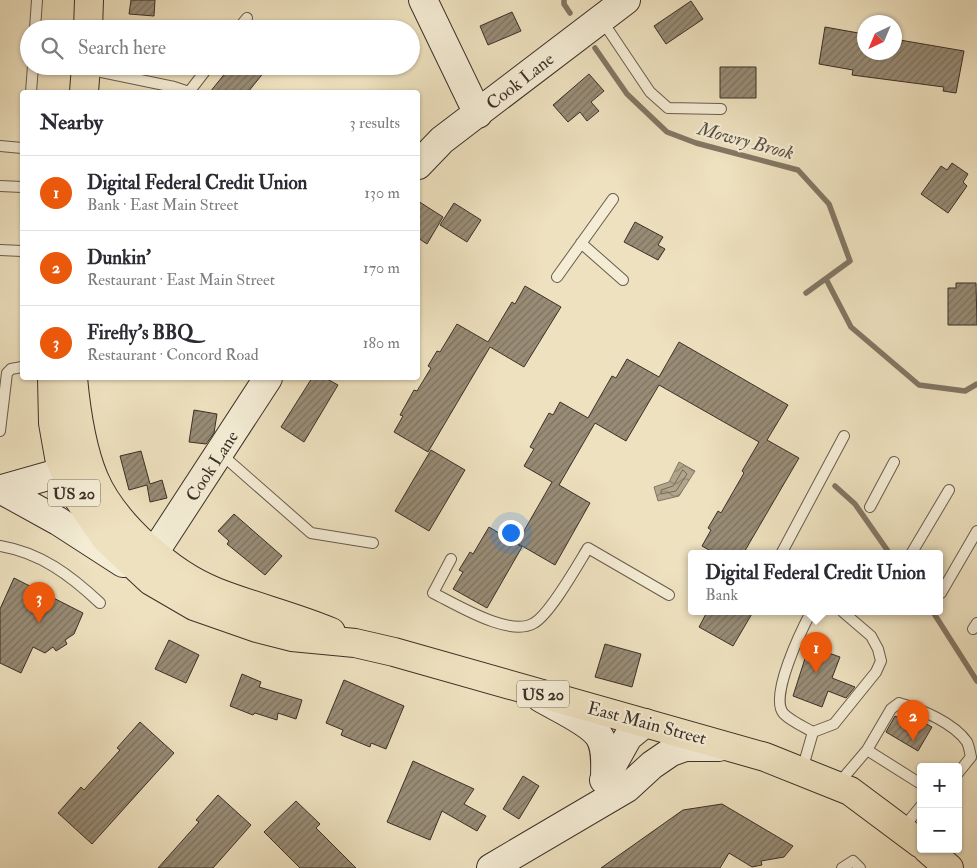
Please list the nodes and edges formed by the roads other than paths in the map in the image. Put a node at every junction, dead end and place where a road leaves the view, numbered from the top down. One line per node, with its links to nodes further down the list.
1 (37, 0): 6 (lane)
2 (90, 0): 7 (main road)
3 (423, 0): 15 (street)
4 (626, 0): 5 (street, Cook Lane)
5 (600, 18): 14 (lane); 15 (street, Cook Lane)
6 (36, 20)
7 (89, 20)
8 (32, 75): 11 (lane)
9 (202, 75): 13 (lane)
10 (86, 76): 12 (lane)
11 (31, 90)
12 (176, 90)
13 (191, 90)
14 (721, 109)
15 (478, 114): 18 (street, Cook Lane)
16 (0, 146): 17 (lane)
17 (20, 148)
18 (420, 163)
19 (0, 186): 20 (lane)
20 (20, 187)
21 (614, 199): 22 (lane)
22 (581, 243): 25 (lane); 26 (lane)
23 (0, 250): 24 (lane)
24 (20, 251)
25 (557, 277)
26 (623, 280)
27 (20, 367): 31 (lane)
28 (52, 380): 35 (main road, US 20)
29 (73, 380): 35 (main road, US 20)
30 (267, 380): 33 (street, Cook Lane)
31 (0, 431)
32 (844, 436): 43 (lane)
33 (220, 454): 41 (lane); 45 (street, Cook Lane)
34 (894, 462): 39 (lane)
35 (82, 480): 36 (street); 38 (street); 45 (main road, US 20); 47 (main road, US 20)
36 (1, 489): 38 (street)
37 (949, 490): 44 (lane)
38 (33, 507): 47 (street)
39 (870, 508)
40 (977, 531): 48 (lane)
41 (374, 543)
42 (0, 546): 50 (lane)
43 (783, 550)
44 (913, 550)
45 (154, 552): 53 (main road, East Main Street / US 20)
46 (451, 558): 49 (lane)
47 (151, 581): 53 (main road, East Main Street / US 20)
48 (943, 590)
49 (668, 595)
50 (100, 603)
51 (809, 615): 56 (lane)
52 (846, 615): 56 (lane)
53 (355, 643): 54 (main road, East Main Street / US 20)
54 (523, 688): 55 (main road, East Main Street / US 20); 62 (street)
55 (645, 723): 57 (main road, East Main Street / US 20); 62 (street)
56 (814, 732): 60 (lane)
57 (731, 747): 60 (main road, East Main Street / US 20); 62 (street)
58 (867, 750): 59 (lane); 61 (lane); 63 (lane)
59 (962, 768)
60 (802, 771): 63 (main road, East Main Street / US 20)
61 (917, 781)
62 (616, 783): 67 (street)
63 (836, 785): 65 (main road, East Main Street / US 20)
64 (920, 808): 65 (lane)
65 (912, 836)
66 (932, 853): 70 (main road)
67 (491, 868)
68 (842, 868): 69 (lane)
69 (860, 868)
70 (949, 868)

